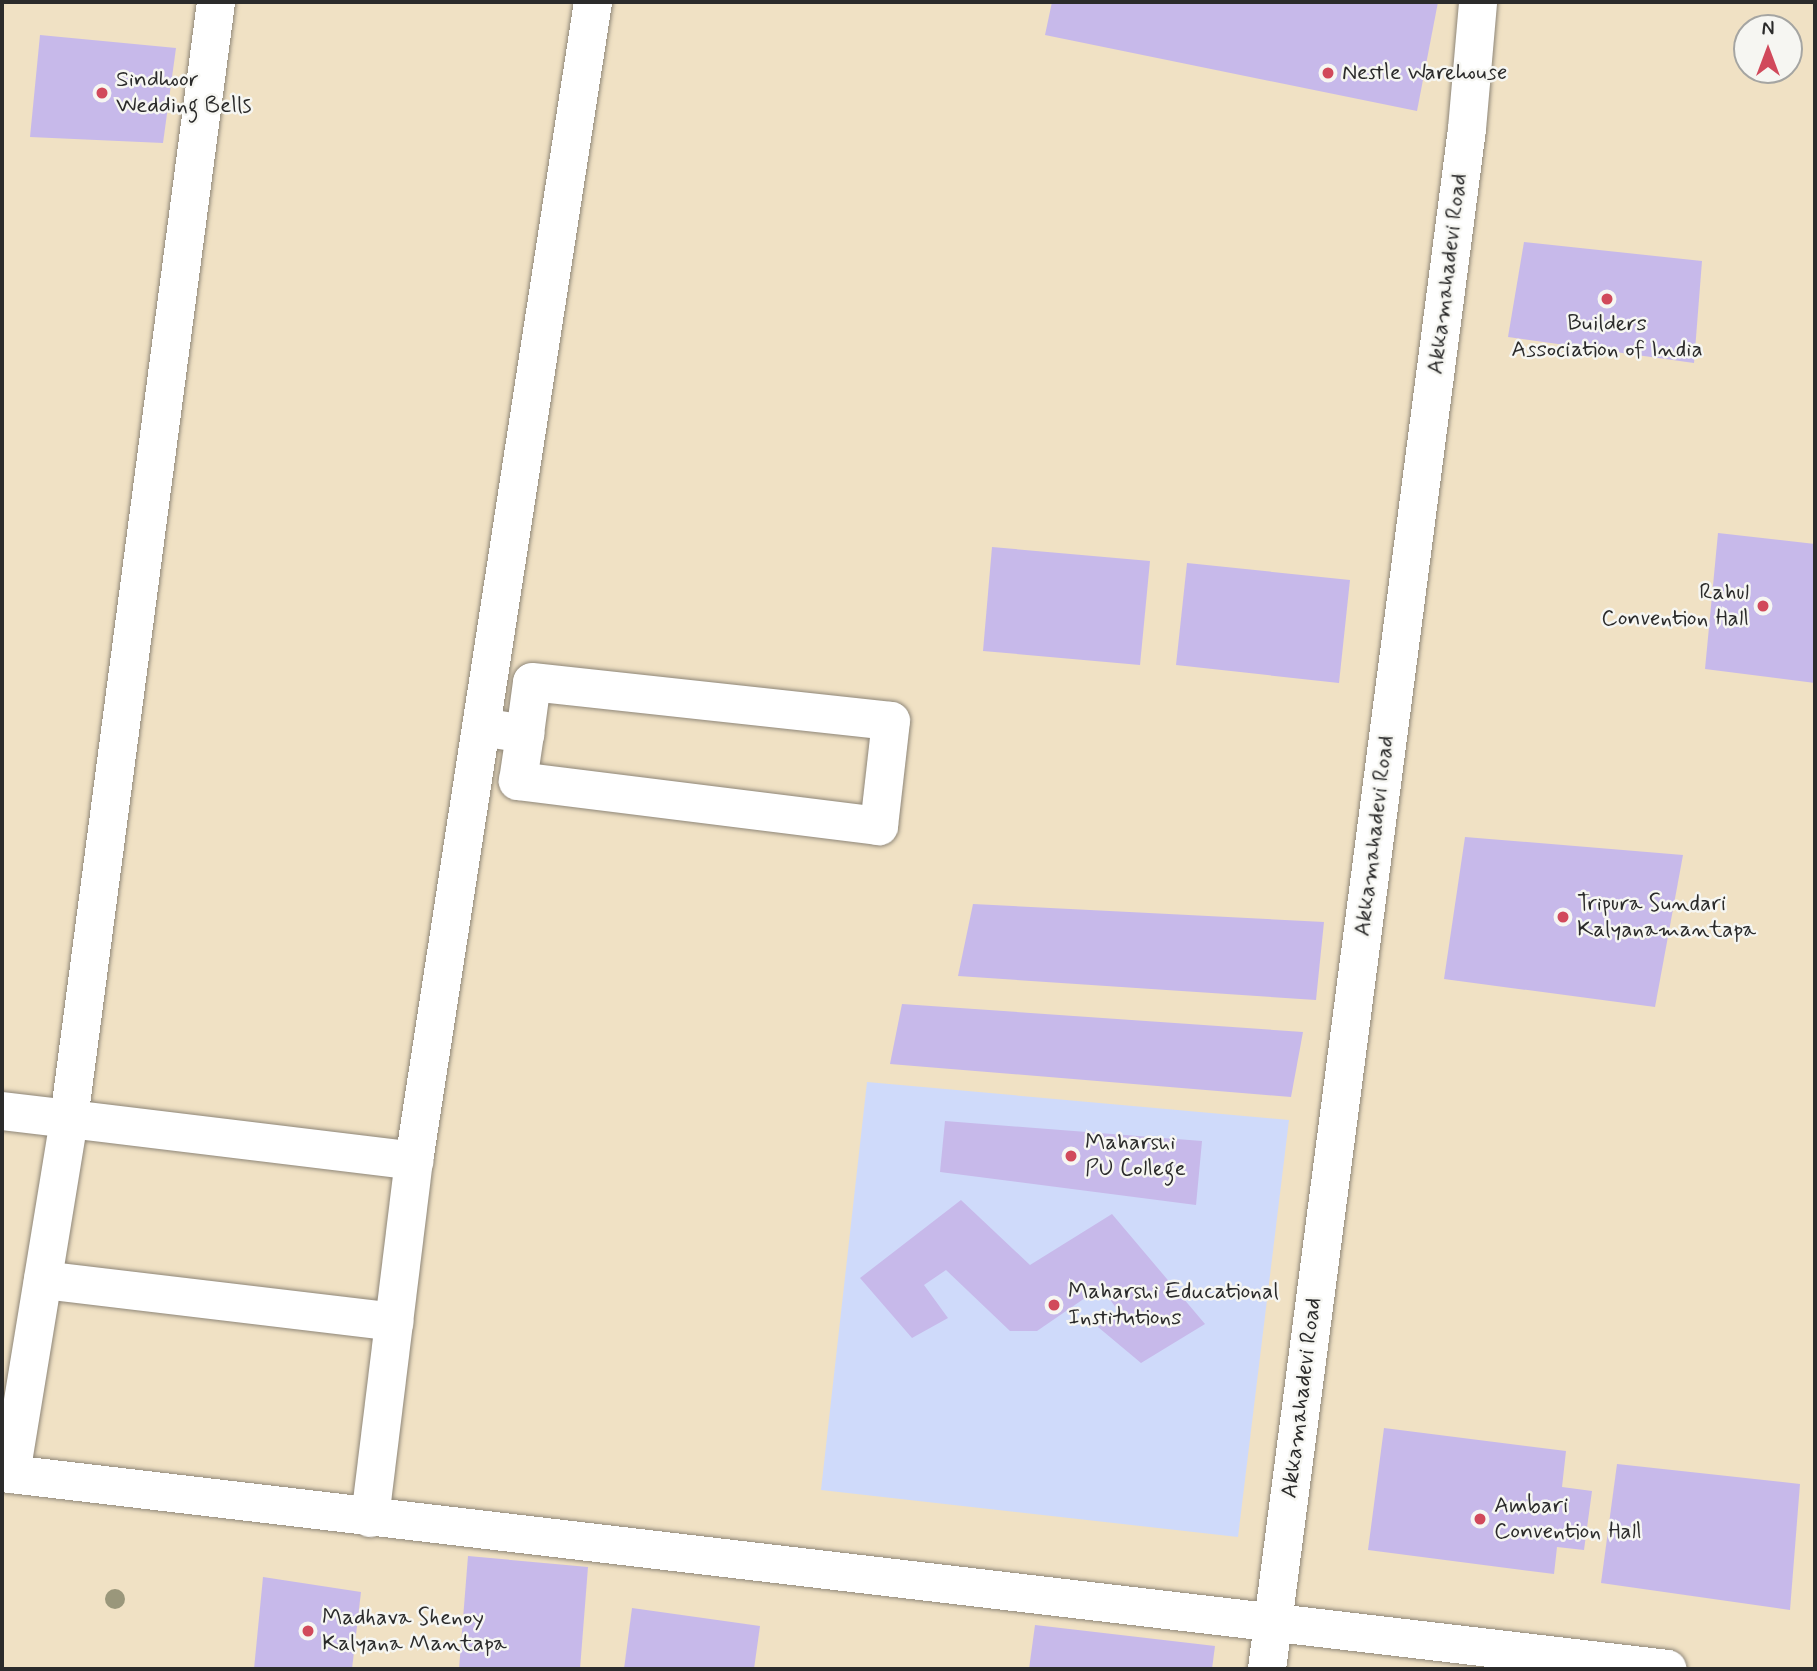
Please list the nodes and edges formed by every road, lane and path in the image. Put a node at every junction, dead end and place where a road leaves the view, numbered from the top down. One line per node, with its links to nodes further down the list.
1 (216, 2): 7 (street)
2 (593, 2): 4 (street)
3 (1478, 2): 13 (street, Akkamahadevi Road)
4 (481, 726): 5 (street); 8 (street)
5 (525, 734): 5 (street)
6 (2, 1111): 7 (street)
7 (69, 1119): 8 (street); 9 (street)
8 (414, 1161): 10 (street)
9 (43, 1280): 10 (street); 11 (street)
10 (394, 1322): 12 (street)
11 (6, 1474): 12 (street)
12 (370, 1518): 13 (street)
13 (1272, 1627): 14 (street, Akkamahadevi Road); 15 (street)
14 (1267, 1669)
15 (1668, 1669)

